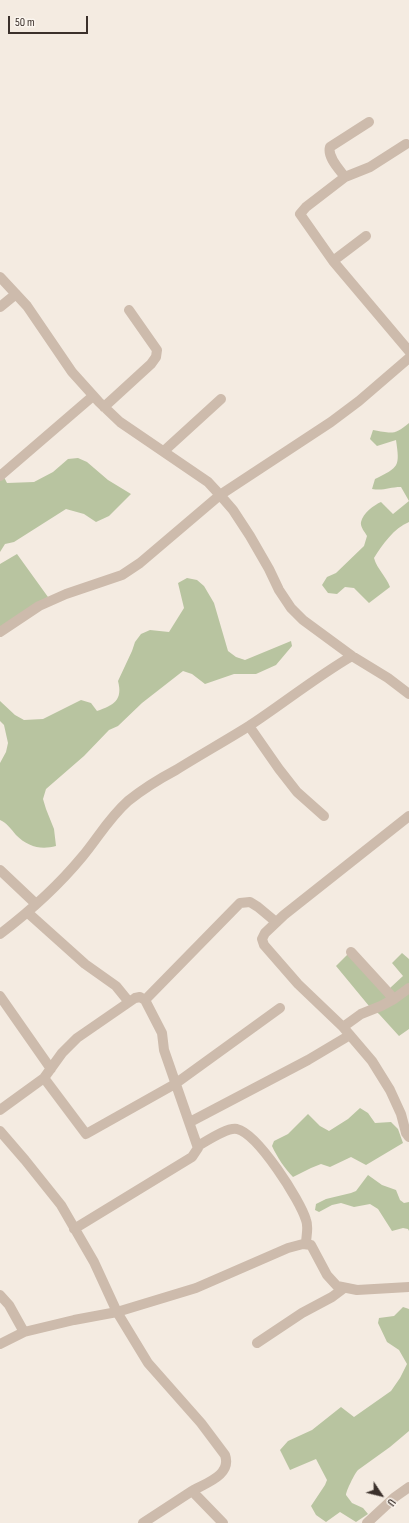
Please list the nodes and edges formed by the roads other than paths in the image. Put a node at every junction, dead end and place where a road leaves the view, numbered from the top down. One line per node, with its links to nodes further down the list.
1 (369, 122): 3 (street)
2 (406, 144): 3 (street)
3 (345, 177): 5 (street)
4 (366, 236): 5 (street)
5 (333, 261): 10 (street)
6 (0, 277): 7 (street)
7 (16, 294): 8 (street); 12 (street)
8 (0, 307)
9 (129, 310): 14 (street)
10 (409, 351)
11 (409, 358): 17 (street)
12 (93, 396): 14 (street); 16 (street)
13 (221, 399): 15 (street)
14 (104, 407): 15 (street)
15 (164, 451): 17 (street)
16 (0, 476)
17 (220, 495): 18 (street); 19 (street)
18 (0, 632)
19 (352, 656): 20 (street); 21 (street)
20 (409, 694)
21 (249, 726): 22 (street); 25 (street)
22 (324, 816)
23 (409, 816): 27 (street)
24 (0, 870): 25 (street)
25 (36, 904): 26 (street)
26 (27, 912): 28 (street); 34 (street)
27 (276, 922): 33 (street); 36 (street)
28 (0, 934)
29 (351, 952): 32 (street)
30 (409, 988): 32 (street)
31 (0, 996): 38 (street)
32 (394, 999): 36 (street)
33 (145, 1000): 34 (street); 40 (street)
34 (129, 1002): 38 (street)
35 (280, 1008): 40 (street)
36 (343, 1027): 37 (street)
37 (350, 1035): 42 (street); 44 (street)
38 (51, 1069): 39 (street)
39 (44, 1078): 40 (street); 41 (street)
40 (175, 1084): 42 (street)
41 (0, 1110)
42 (190, 1122): 45 (street)
43 (0, 1130): 46 (street)
44 (409, 1137)
45 (198, 1146): 46 (street); 47 (street)
46 (74, 1229): 51 (street)
47 (306, 1244): 49 (street); 51 (street)
48 (409, 1287): 49 (street)
49 (344, 1288): 53 (street)
50 (0, 1295): 52 (street)
51 (117, 1312): 52 (street); 56 (street)
52 (24, 1332): 54 (street)
53 (257, 1343)
54 (0, 1344)
55 (409, 1486): 59 (street)
56 (192, 1491): 57 (street); 58 (street)
57 (143, 1523)
58 (223, 1523)
59 (367, 1523)

